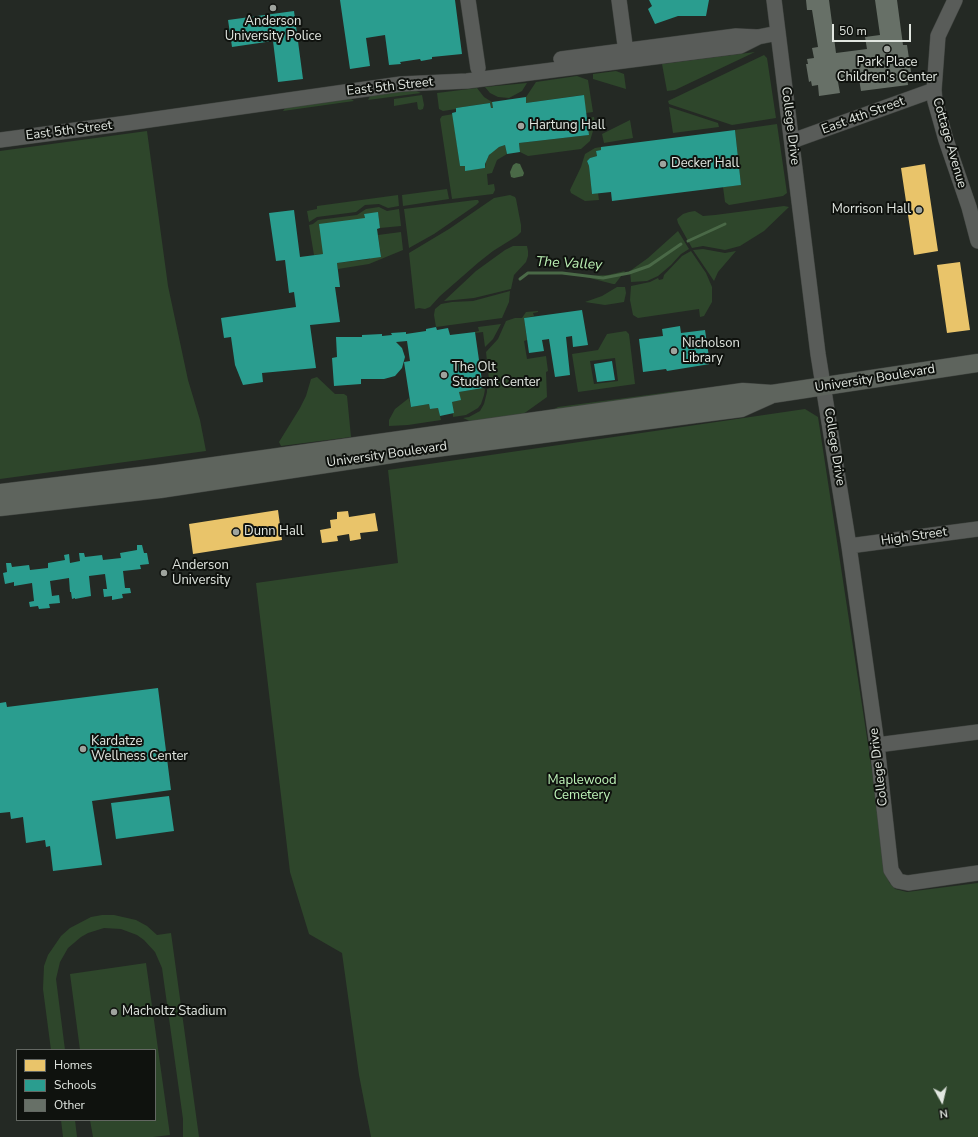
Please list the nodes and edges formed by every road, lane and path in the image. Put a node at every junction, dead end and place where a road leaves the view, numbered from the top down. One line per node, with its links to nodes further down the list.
1 (468, 0): 7 (street)
2 (619, 0): 6 (street)
3 (774, 0): 5 (street, College Drive)
4 (955, 0): 8 (street, Cottage Avenue)
5 (778, 33): 6 (street, East 5th Street); 10 (street, College Drive)
6 (626, 55): 9 (street, East 5th Street)
7 (478, 68)
8 (934, 90): 10 (street, East 4th Street); 11 (street, Cottage Avenue)
9 (0, 140)
10 (792, 142): 13 (street, College Drive)
11 (978, 241)
12 (978, 363): 13 (main road, University Boulevard)
13 (824, 387): 14 (main road, University Boulevard); 18 (street, College Drive)
14 (369, 451): 15 (main road, University Boulevard); 16 (main road, University Boulevard)
15 (0, 493)
16 (0, 507)
17 (978, 529): 18 (street, High Street)
18 (850, 546): 20 (street, College Drive)
19 (978, 732): 20 (street)
20 (877, 745): 21 (street, College Drive)
21 (978, 873)

